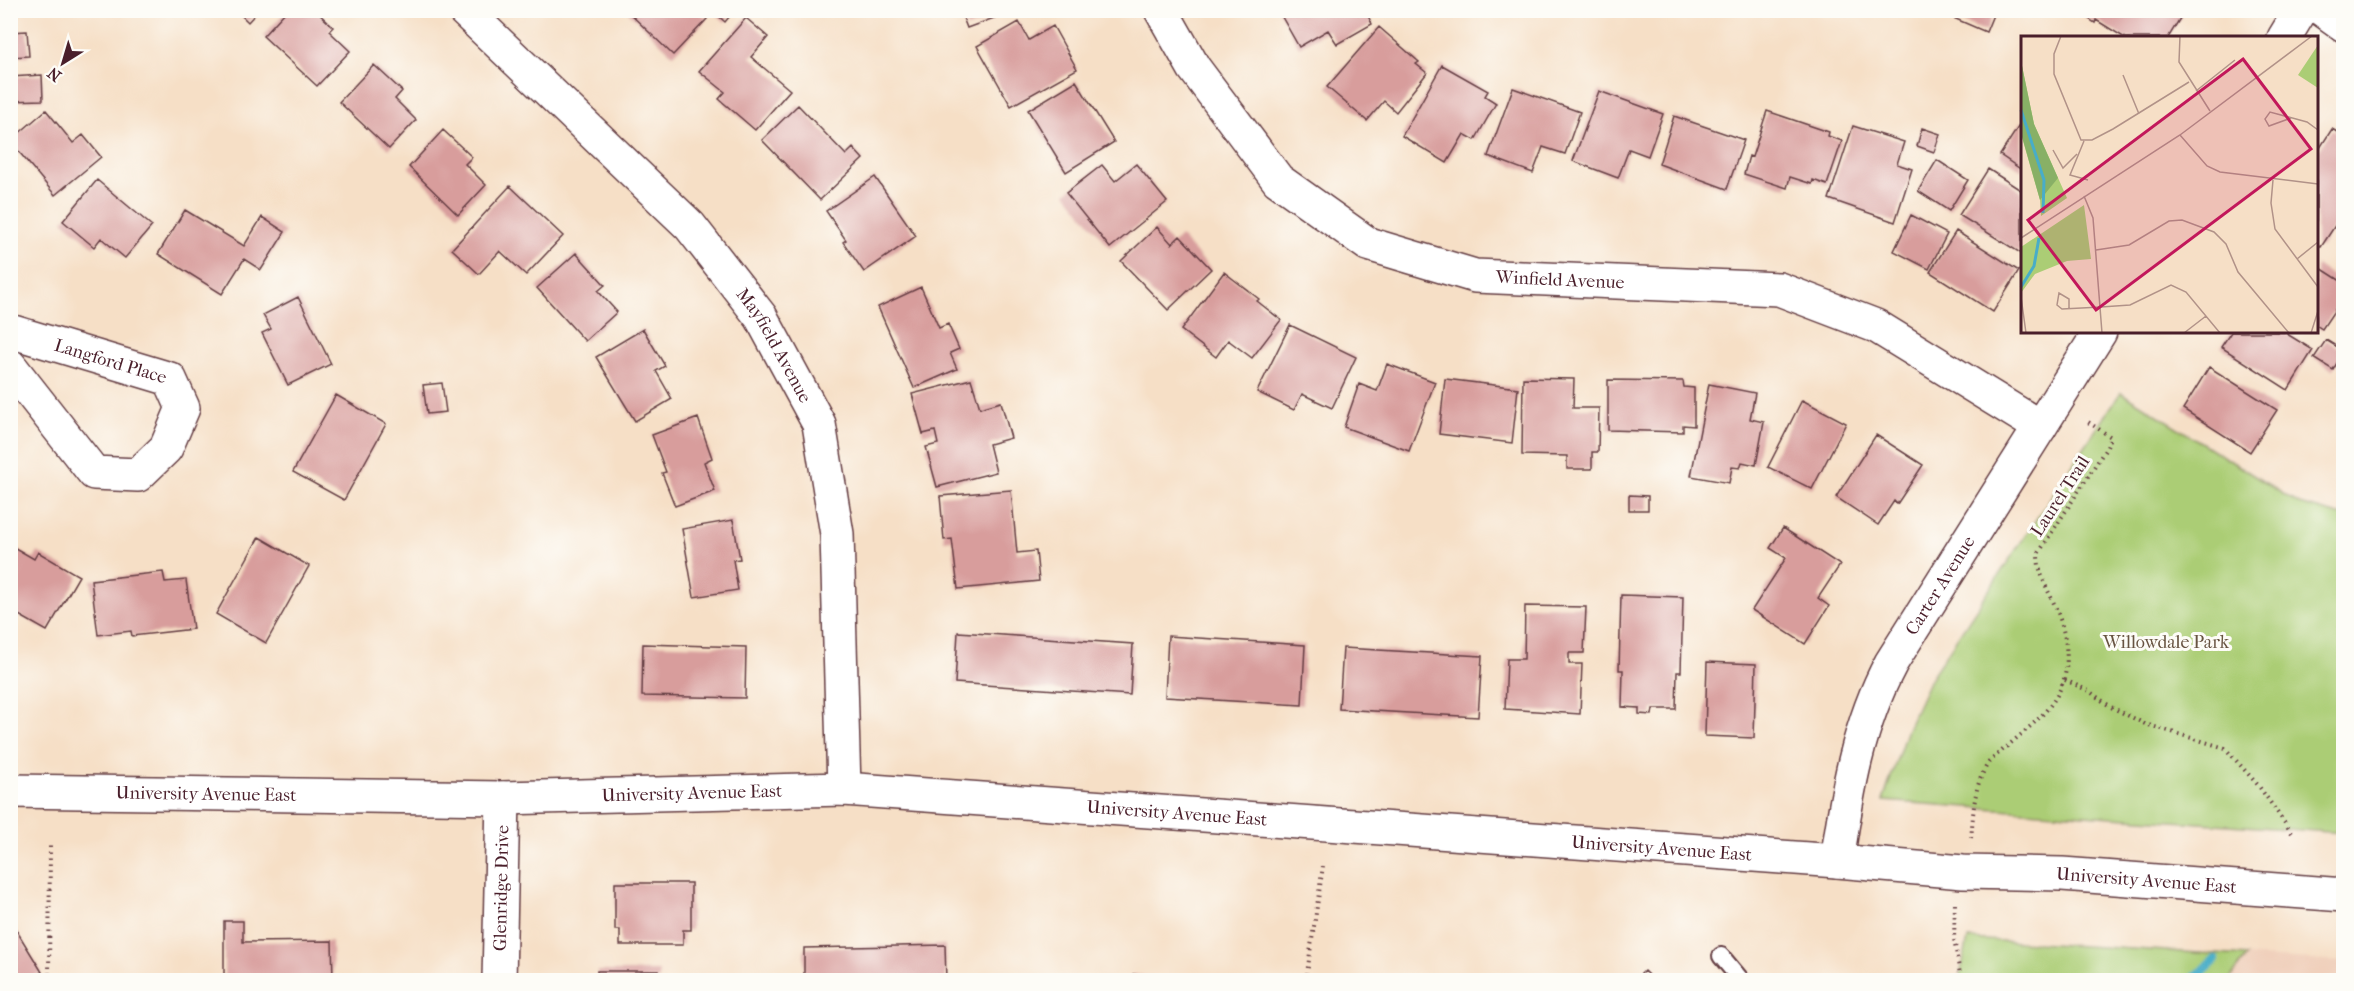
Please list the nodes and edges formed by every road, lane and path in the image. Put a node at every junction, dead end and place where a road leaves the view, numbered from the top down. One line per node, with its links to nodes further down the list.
1 (464, 10): 13 (street, Mayfield Avenue)
2 (1161, 10): 11 (street, Winfield Avenue)
3 (2301, 10): 6 (street)
4 (2323, 10): 5 (street)
5 (2343, 25)
6 (2285, 36)
7 (10, 331): 9 (street, Langford Place)
8 (2099, 333): 11 (street, Carter Avenue)
9 (10, 366)
10 (2081, 417): 12 (path, Laurel Trail)
11 (2040, 427): 19 (street, Carter Avenue)
12 (2065, 680): 16 (path, Laurel Trail); 17 (path)
13 (844, 789): 15 (street, University Avenue East); 19 (street, University Avenue East)
14 (10, 791): 15 (street, University Avenue East)
15 (503, 798): 25 (street, Glenridge Drive)
16 (1973, 819)
17 (2294, 836)
18 (50, 844): 24 (path)
19 (1837, 861): 21 (street, University Avenue East)
20 (1323, 866): 26 (path)
21 (2343, 895)
22 (1954, 918): 28 (path)
23 (1721, 956): 27 (lane)
24 (50, 981)
25 (499, 981)
26 (1306, 981)
27 (1741, 981)
28 (1961, 981)

